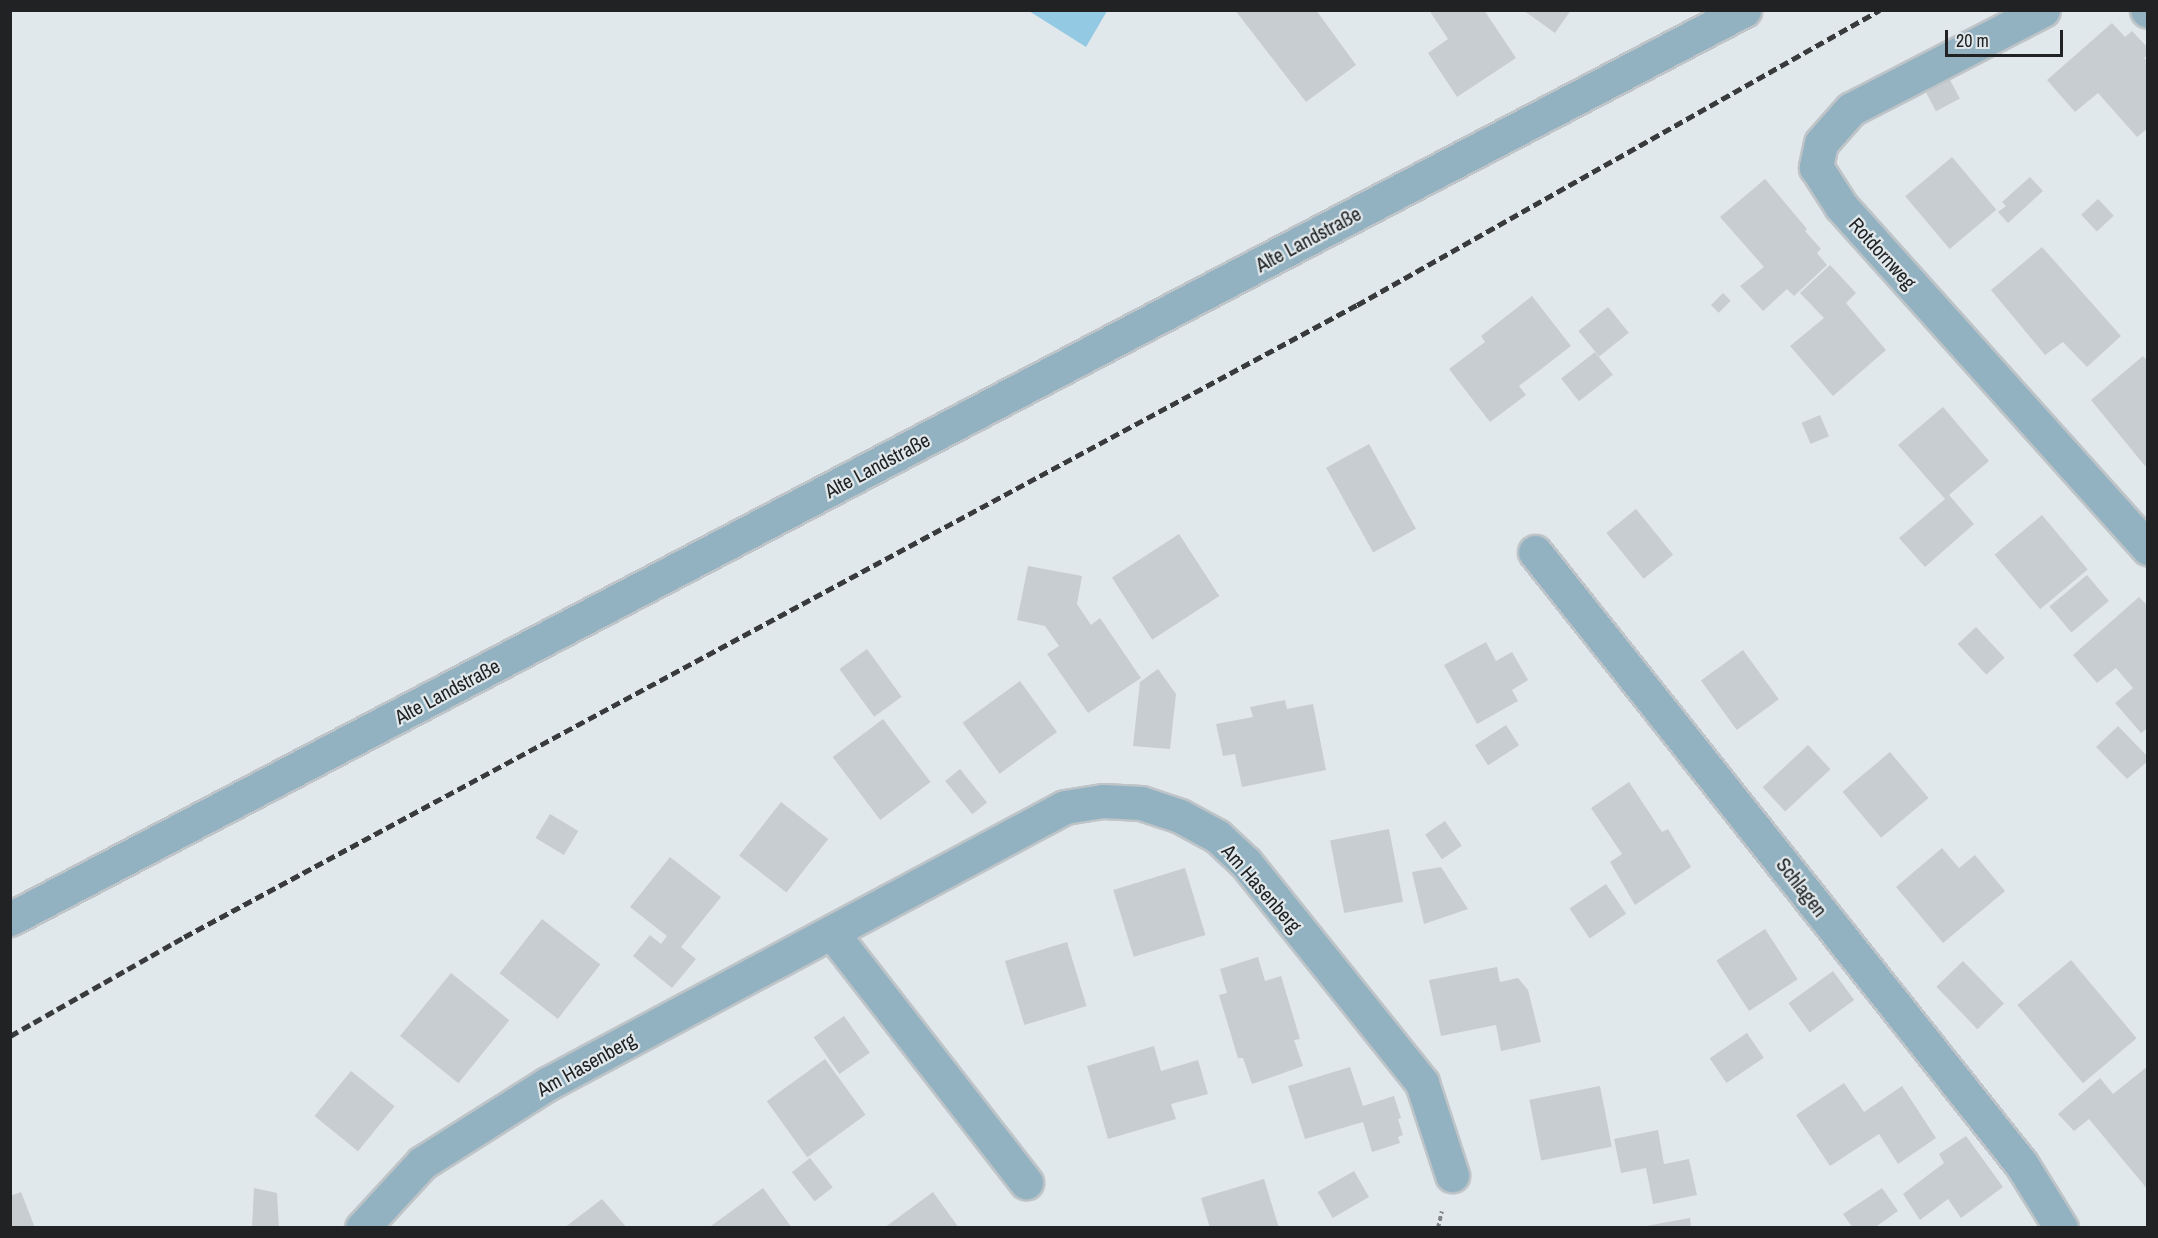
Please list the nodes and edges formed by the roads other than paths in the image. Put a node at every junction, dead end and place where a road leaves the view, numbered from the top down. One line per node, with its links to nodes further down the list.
1 (1744, 10): 5 (street, Alte Landstraße)
2 (2043, 10): 3 (street, Rotdornweg)
3 (2148, 548)
4 (1535, 552): 10 (street, Schlagen)
5 (10, 919)
6 (832, 933): 7 (street, Am Hasenberg); 8 (street); 9 (street, Am Hasenberg)
7 (1452, 1175)
8 (1026, 1182)
9 (362, 1227)
10 (2061, 1227)

